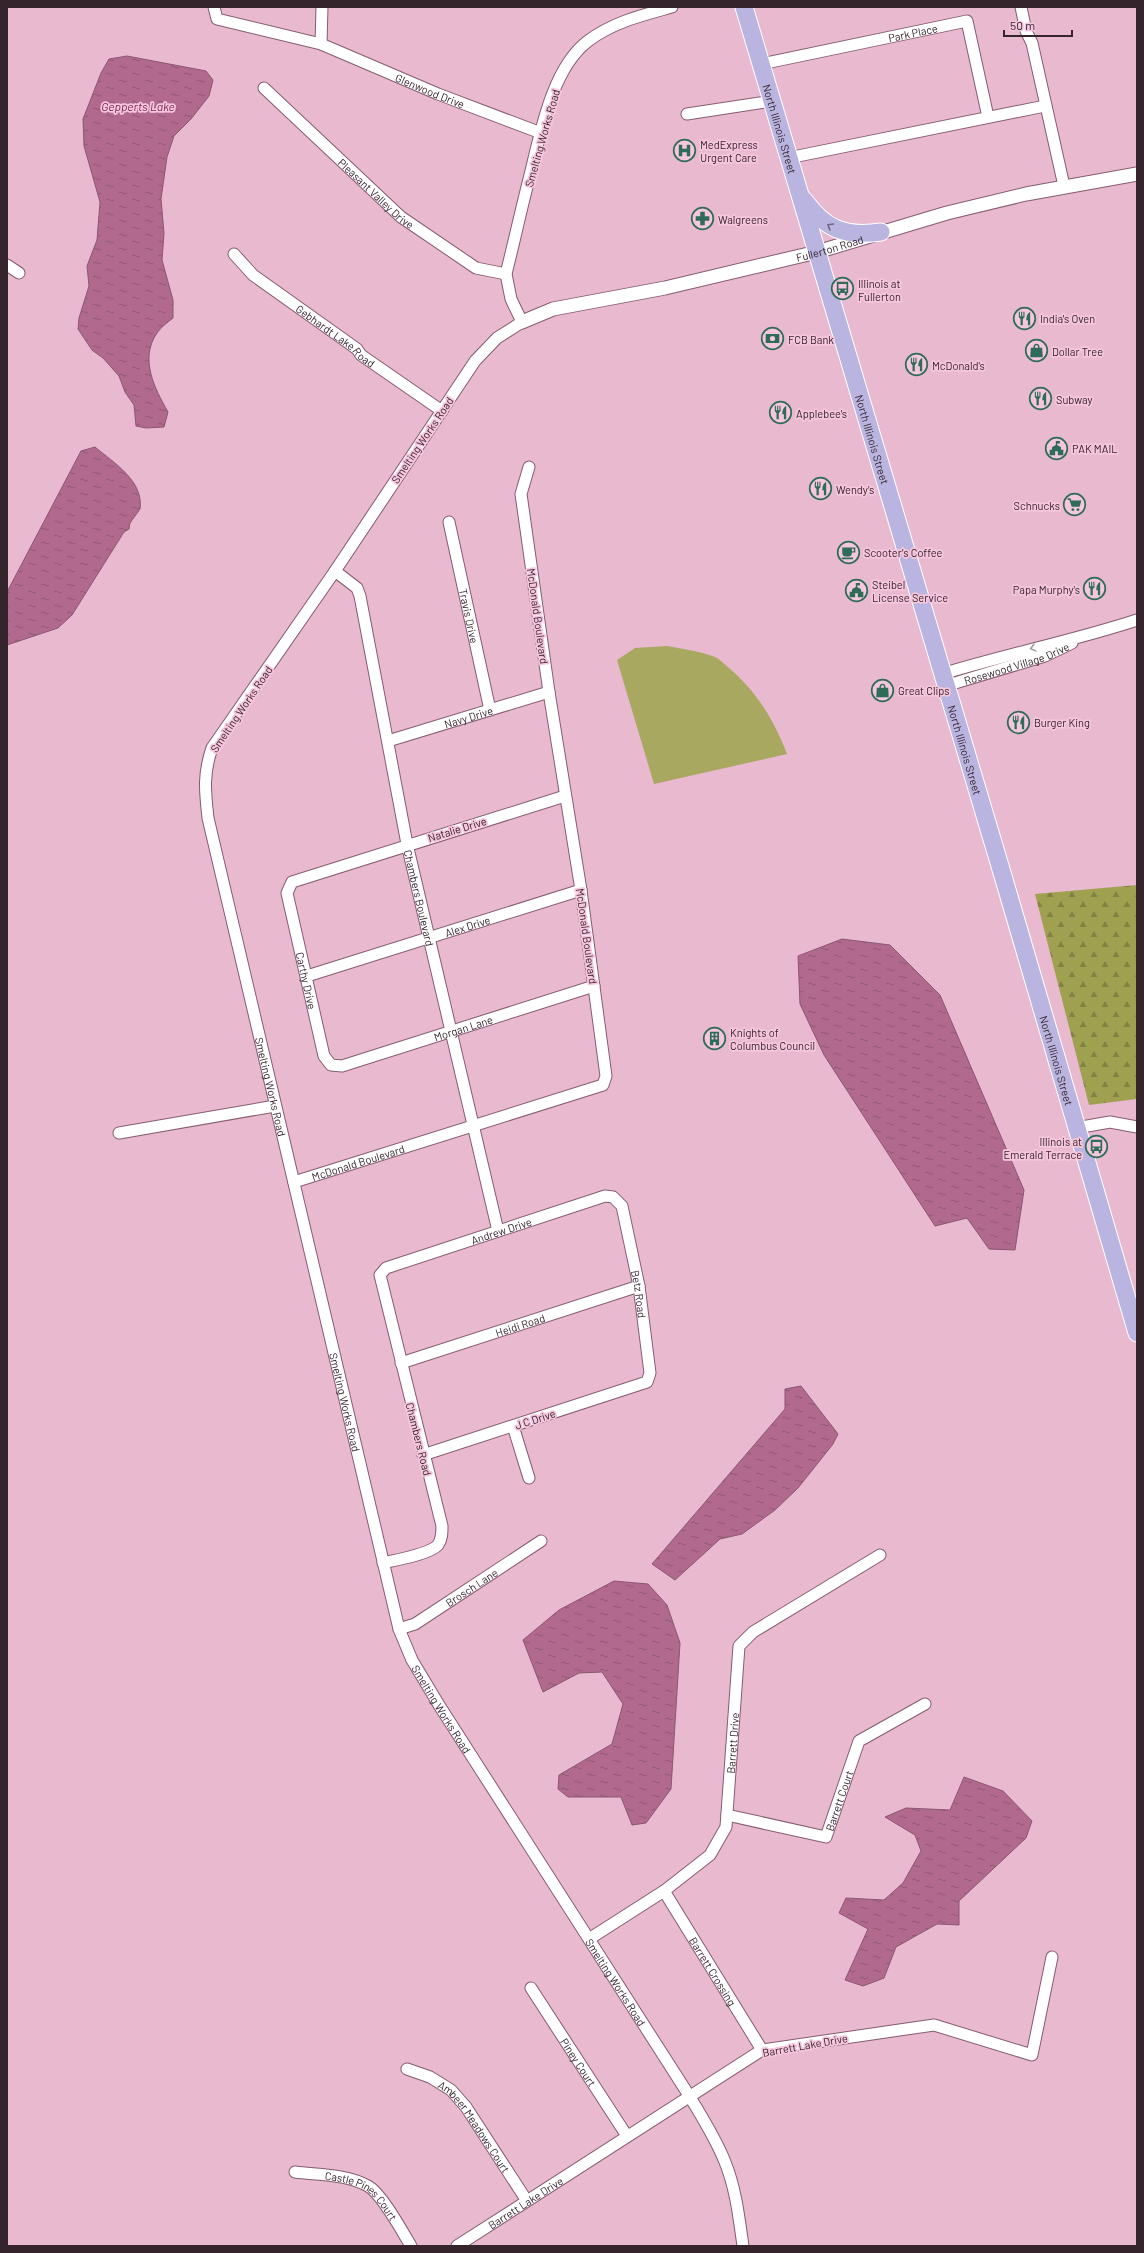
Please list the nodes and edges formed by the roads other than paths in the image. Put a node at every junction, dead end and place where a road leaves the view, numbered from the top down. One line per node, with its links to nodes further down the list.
1 (214, 7): 6 (street, Glenwood Drive)
2 (322, 7): 6 (street)
3 (672, 7): 13 (street, Smelting Works Road)
4 (744, 7): 7 (main road, North Illinois Street)
5 (1021, 7): 10 (street)
6 (321, 44): 13 (street, Glenwood Drive)
7 (761, 64): 9 (main road, North Illinois Street); 12 (street, Park Place)
8 (264, 88): 23 (street, Pleasant Valley Drive)
9 (772, 101): 11 (street); 14 (main road, North Illinois Street)
10 (1045, 106): 12 (street); 16 (street)
11 (687, 114)
12 (988, 117): 14 (street)
13 (541, 133): 23 (street, Smelting Works Road)
14 (788, 158): 17 (main road, North Illinois Street)
15 (1137, 174): 16 (street, Fullerton Road)
16 (1064, 186): 18 (street, Fullerton Road)
17 (799, 192): 18 (main road, one-way to 17); 19 (main road, North Illinois Street)
18 (881, 232): 19 (street, Fullerton Road)
19 (817, 252): 24 (street, Fullerton Road); 30 (main road, North Illinois Street)
20 (234, 254): 25 (street, Gebhardt Lake Road)
21 (7, 265): 22 (street)
22 (19, 273)
23 (506, 274): 24 (street, Smelting Works Road)
24 (522, 322): 25 (street, Smelting Works Road)
25 (442, 411): 28 (street, Smelting Works Road)
26 (529, 467): 31 (street, McDonald Boulevard)
27 (449, 522): 32 (street, Travis Drive)
28 (336, 571): 33 (street, Chambers Boulevard); 43 (street, Smelting Works Road)
29 (1137, 620): 30 (street, Rosewood Village Drive)
30 (944, 680): 46 (main road, North Illinois Street)
31 (549, 692): 32 (street, Navy Drive); 34 (street, McDonald Boulevard)
32 (490, 710): 33 (street, Navy Drive)
33 (388, 741): 35 (street, Chambers Boulevard)
34 (565, 796): 35 (street, Natalie Drive); 36 (street, McDonald Boulevard)
35 (407, 844): 37 (street, Natalie Drive); 38 (street, Chambers Boulevard)
36 (581, 890): 38 (street, Alex Drive); 40 (street, McDonald Boulevard)
37 (287, 893): 39 (street, Carthy Drive)
38 (428, 939): 39 (street, Alex Drive); 41 (street, Chambers Boulevard)
39 (307, 976): 42 (street, Carthy Drive)
40 (594, 986): 41 (street, Morgan Lane); 44 (street, McDonald Boulevard)
41 (450, 1032): 42 (street, Morgan Lane); 44 (street, Chambers Boulevard)
42 (331, 1065)
43 (275, 1106): 47 (street); 48 (street, Smelting Works Road)
44 (472, 1127): 48 (street, McDonald Boulevard); 50 (street, Chambers Boulevard)
45 (1137, 1127): 46 (street)
46 (1076, 1128): 53 (main road, North Illinois Street)
47 (119, 1133)
48 (294, 1182): 61 (street, Smelting Works Road)
49 (622, 1206): 50 (street, Andrew Drive); 52 (street, Betz Road)
50 (498, 1231): 51 (street, Andrew Drive)
51 (380, 1275): 54 (street, Chambers Road)
52 (639, 1286): 54 (street, Heidi Road); 55 (street, Betz Road)
53 (1137, 1333)
54 (401, 1363): 57 (street, Chambers Road)
55 (647, 1382): 56 (street, J C Drive)
56 (513, 1426): 57 (street, J C Drive); 58 (street)
57 (423, 1455): 61 (street, Chambers Road)
58 (529, 1478)
59 (541, 1541): 62 (street, Brosch Lane)
60 (880, 1555): 64 (street, Barrett Drive)
61 (383, 1563): 62 (street, Smelting Works Road)
62 (399, 1629): 66 (street, Smelting Works Road)
63 (925, 1704): 64 (street, Barrett Court)
64 (727, 1816): 65 (street, Barrett Drive)
65 (664, 1891): 66 (street, Barrett Drive); 69 (street, Barrett Crossing)
66 (589, 1939): 71 (street, Smelting Works Road)
67 (1052, 1957): 69 (street, Barrett Lake Drive)
68 (531, 1988): 72 (street, Piney Court)
69 (762, 2050): 71 (street, Barrett Lake Drive)
70 (407, 2069): 74 (street, Ambeer Meadows Court)
71 (690, 2097): 72 (street, Barrett Lake Drive); 77 (street, Smelting Works Road)
72 (627, 2136): 74 (street, Barrett Lake Drive)
73 (295, 2172): 75 (street, Castle Pines Court)
74 (527, 2201): 76 (street, Barrett Lake Drive)
75 (411, 2246)
76 (457, 2246)
77 (743, 2246)

